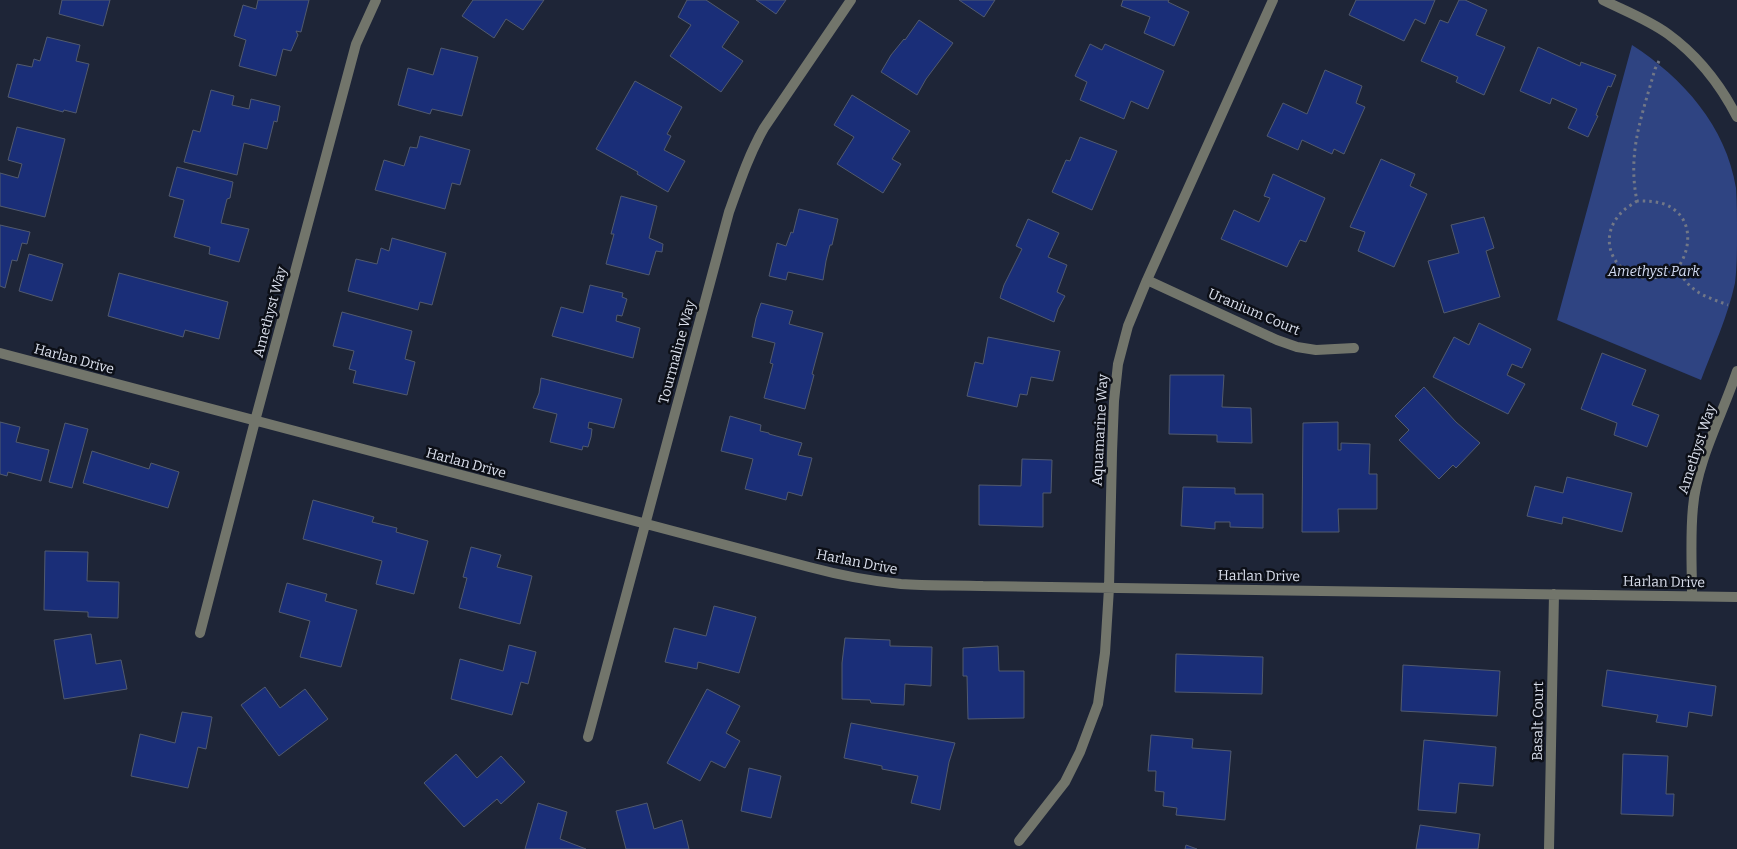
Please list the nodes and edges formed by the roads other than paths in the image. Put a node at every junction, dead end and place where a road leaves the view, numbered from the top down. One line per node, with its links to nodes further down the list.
1 (376, 0): 10 (street, Amethyst Way)
2 (851, 0): 11 (street, Tourmaline Way)
3 (1274, 0): 6 (street, Aquamarine Way)
4 (1603, 0): 5 (street)
5 (1737, 117)
6 (1147, 280): 7 (street, Uranium Court); 12 (street, Aquamarine Way)
7 (1354, 348)
8 (0, 353): 10 (street, Harlan Drive)
9 (1737, 372): 14 (street, Amethyst Way)
10 (255, 421): 11 (street, Harlan Drive); 16 (street, Amethyst Way)
11 (645, 524): 12 (street, Harlan Drive); 17 (street, Tourmaline Way)
12 (1109, 588): 13 (street, Harlan Drive); 18 (street, Aquamarine Way)
13 (1554, 594): 14 (street, Harlan Drive); 19 (street, Basalt Court)
14 (1692, 596): 15 (street, Harlan Drive)
15 (1737, 597)
16 (200, 633)
17 (588, 737)
18 (1019, 841)
19 (1549, 849)

